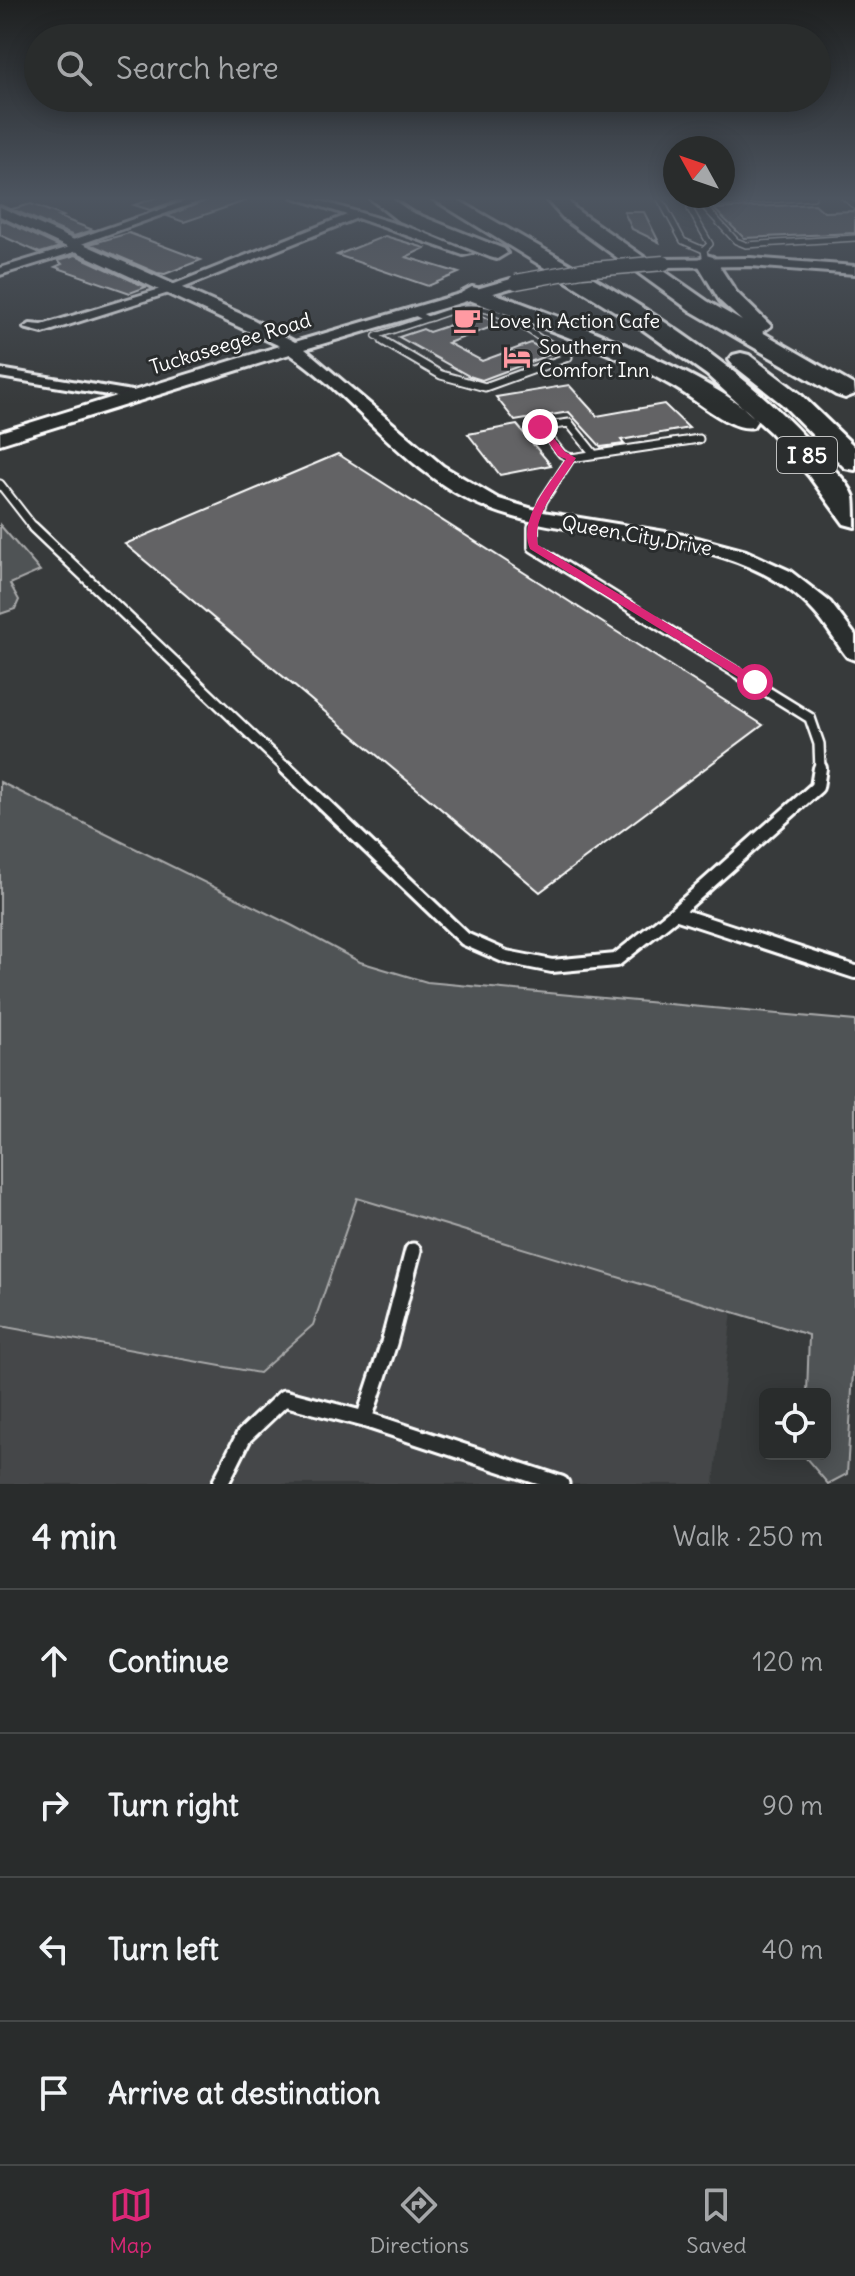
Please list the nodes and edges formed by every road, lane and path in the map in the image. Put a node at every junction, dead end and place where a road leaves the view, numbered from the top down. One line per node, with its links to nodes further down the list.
1 (122, 266): 11 (street, Queen City Drive)
2 (221, 266): 11 (street)
3 (528, 266): 20 (highway)
4 (553, 266): 20 (highway, I 85)
5 (587, 266): 25 (highway, I 85)
6 (626, 266): 12 (street, Tuckaseegee Road, bridge)
7 (643, 266): 18 (highway)
8 (710, 266): 18 (highway)
9 (815, 266): 10 (street, Tuckaseegee Road)
10 (855, 270)
11 (171, 289): 15 (street); 16 (street, Queen City Drive)
12 (472, 293): 13 (street, Tuckaseegee Road); 29 (highway)
13 (411, 311): 14 (lane); 16 (street, Tuckaseegee Road)
14 (427, 319): 14 (lane)
15 (30, 328)
16 (293, 347): 19 (street, Tuckaseegee Road); 27 (street, Queen City Drive)
17 (0, 373): 19 (street)
18 (850, 394)
19 (132, 395): 21 (street, Tuckaseegee Road)
20 (752, 400): 28 (highway, I 85)
21 (0, 438)
22 (699, 439): 23 (lane)
23 (594, 454): 24 (lane); 24 (lane)
24 (571, 458): 27 (lane)
25 (855, 462)
26 (0, 484): 31 (lane)
27 (536, 516): 30 (street, Queen City Drive); 31 (lane)
28 (855, 518)
29 (855, 527)
30 (855, 652)
31 (675, 913): 32 (lane)
32 (855, 972)
33 (413, 1251): 34 (lane)
34 (364, 1419): 35 (lane); 36 (lane)
35 (220, 1484)
36 (561, 1484)

